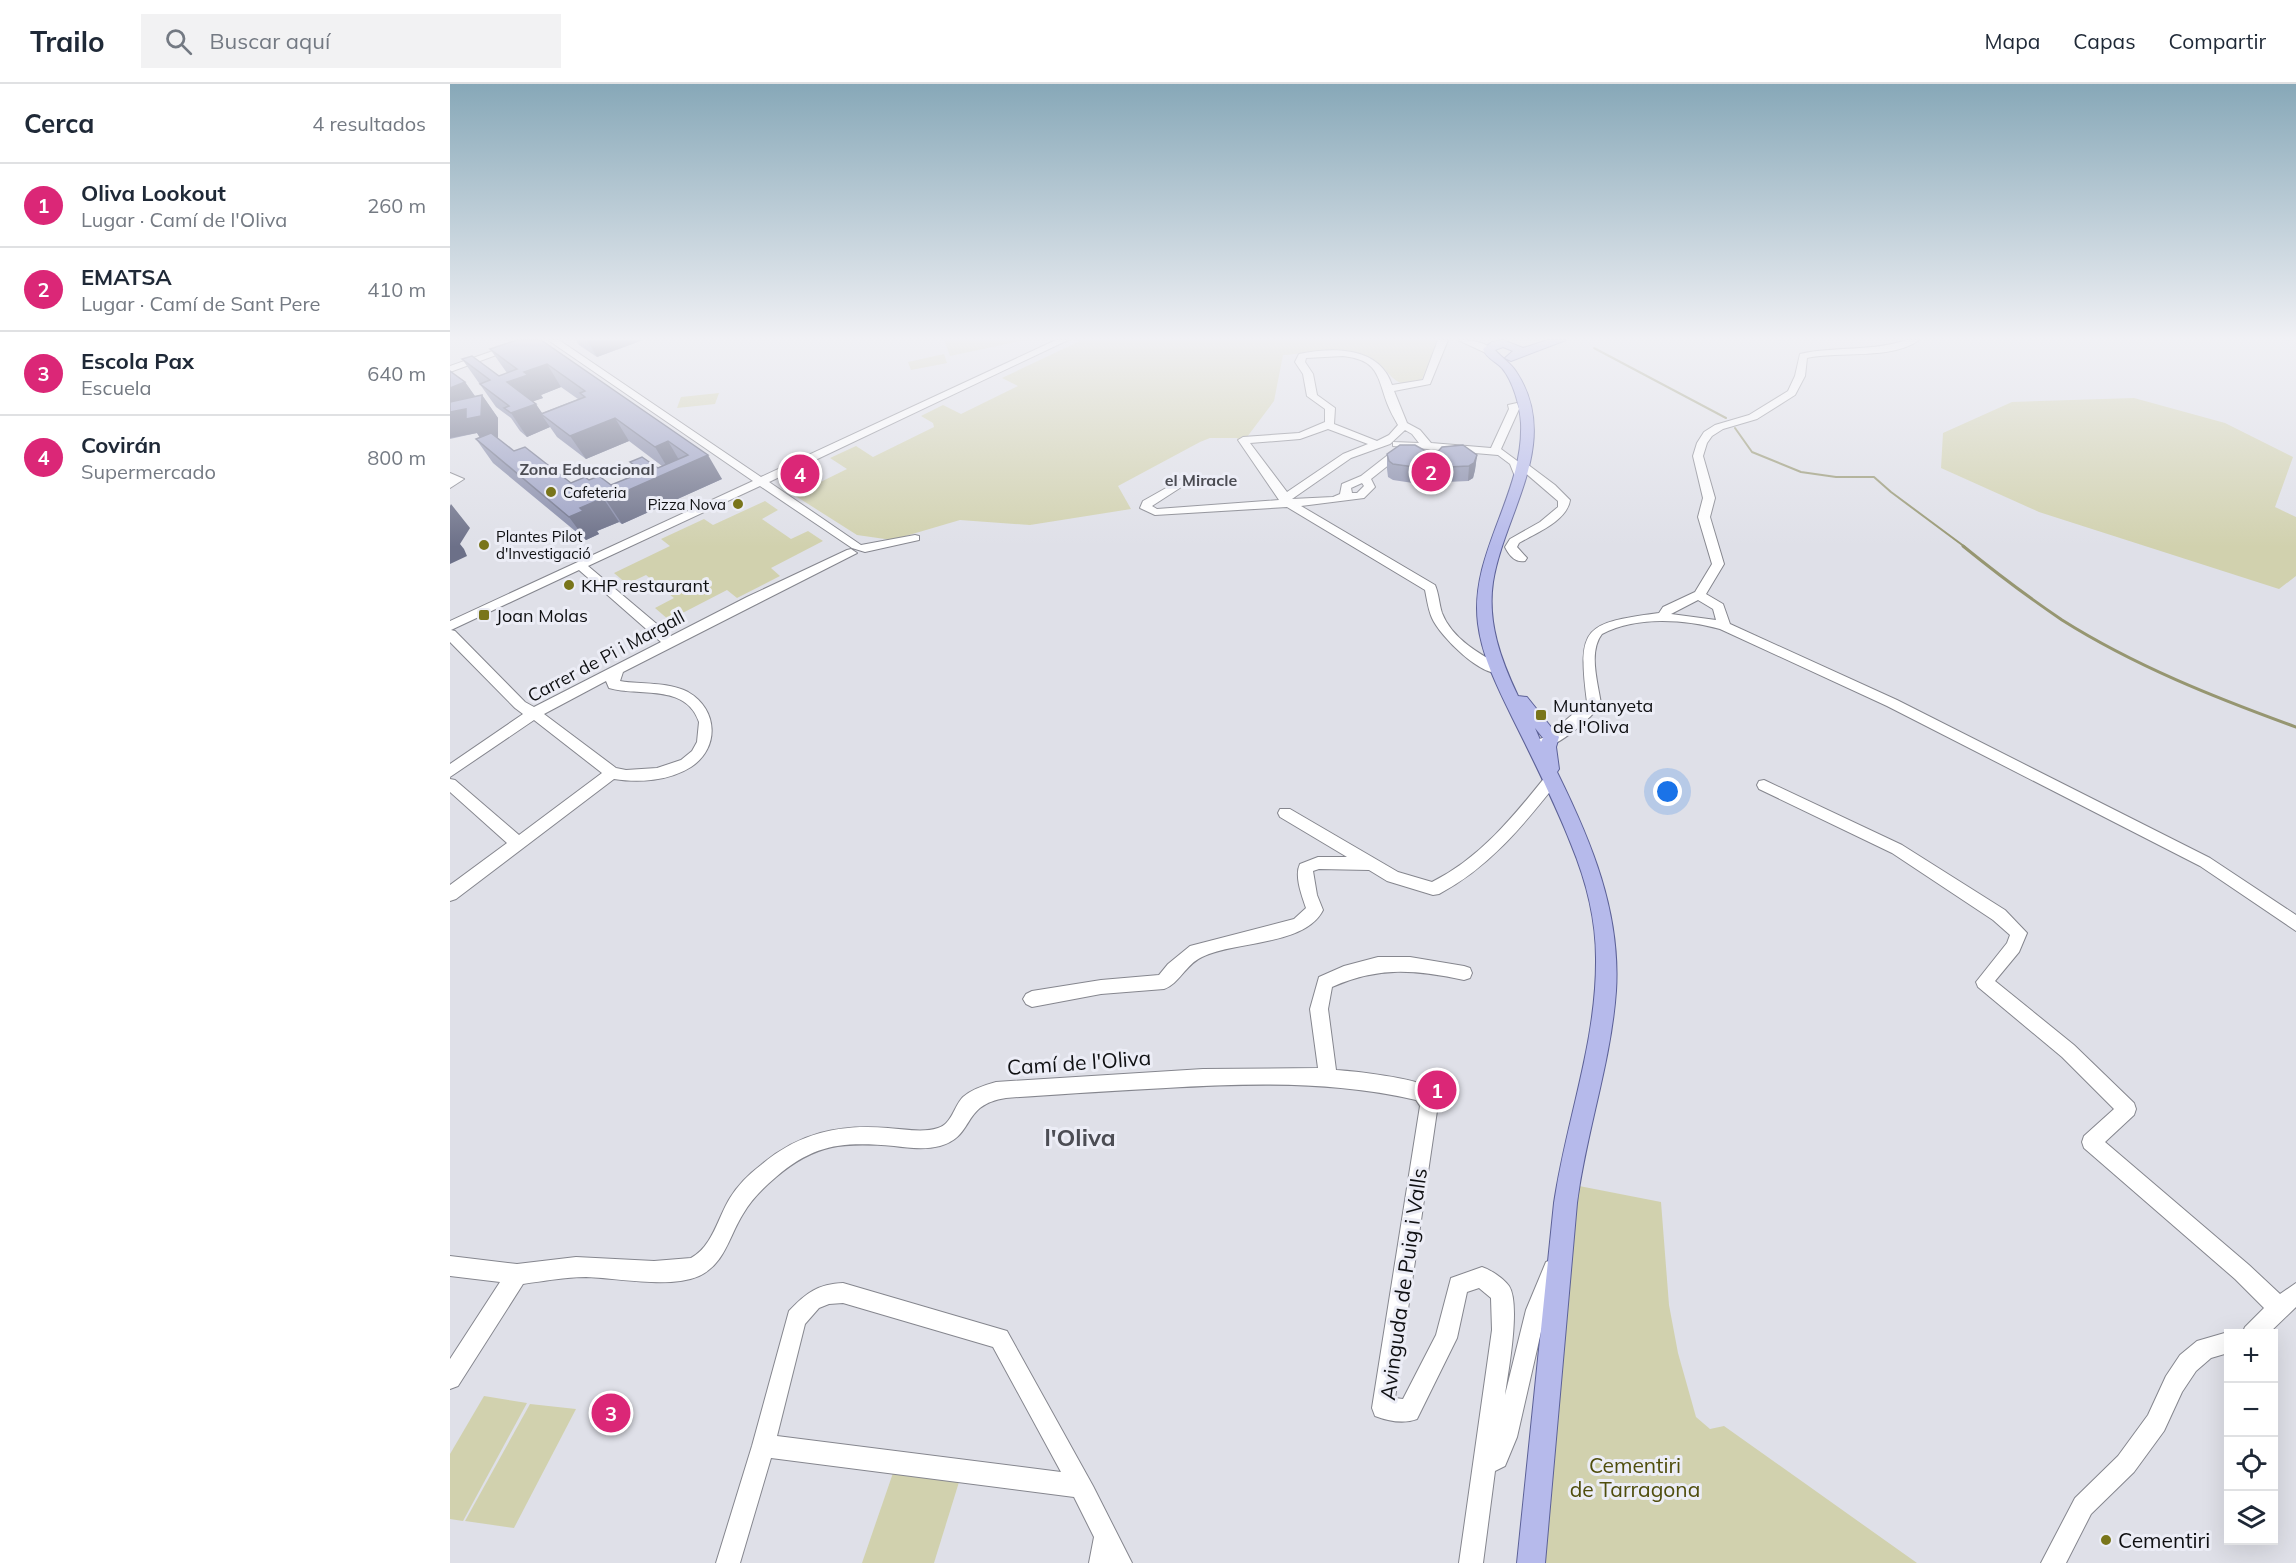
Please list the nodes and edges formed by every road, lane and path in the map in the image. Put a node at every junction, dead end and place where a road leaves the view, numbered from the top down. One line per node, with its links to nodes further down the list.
1 (653, 409): 17 (street)
2 (907, 409): 17 (street)
3 (912, 409): 17 (street)
4 (1330, 409): 10 (street)
5 (1396, 409): 9 (street)
6 (1514, 409): 13 (street)
7 (1524, 409): 15 (main road)
8 (1767, 409): 25 (street)
9 (1403, 424): 11 (street); 12 (street)
10 (1328, 425): 11 (street); 20 (street)
11 (1377, 443): 12 (street); 20 (street)
12 (1428, 447): 13 (street)
13 (1497, 447): 15 (street)
14 (1410, 452): 20 (street)
15 (1518, 465): 23 (street); 33 (main road)
16 (450, 476): 19 (street)
17 (756, 480): 22 (street); 24 (street); 27 (street)
18 (1182, 482): 20 (street)
19 (450, 485)
20 (1286, 501): 32 (street)
21 (915, 538): 22 (street, Carrer de Pi i Margall)
22 (857, 549): 31 (street, Carrer de Pi i Margall)
23 (1521, 558)
24 (580, 565): 28 (street); 31 (street)
25 (1699, 595): 26 (street); 29 (street)
26 (1663, 617): 29 (street); 36 (street)
27 (450, 620)
28 (450, 626)
29 (1724, 626): 46 (street)
30 (450, 634): 35 (street)
31 (669, 642): 34 (street, Carrer de Pi i Margall)
32 (1468, 652): 33 (street); 33 (street)
33 (1493, 662): 36 (main road)
34 (618, 669): 35 (street, Carrer de Pi i Margall); 38 (street)
35 (533, 714): 37 (street, Carrer de Pi i Margall); 38 (street)
36 (1545, 739): 39 (main road)
37 (450, 772)
38 (612, 773): 43 (street)
39 (1551, 780): 44 (street); 51 (main road)
40 (450, 784): 43 (street)
41 (1764, 785): 55 (street)
42 (1285, 813): 44 (street)
43 (518, 843): 45 (street)
44 (1370, 864): 48 (street)
45 (450, 894)
46 (2296, 924)
47 (1464, 973): 49 (street)
48 (1032, 999)
49 (1328, 1077): 50 (street, Camí de l'Oliva); 53 (street, Camí de l'Oliva)
50 (1429, 1104): 60 (street, Avinguda de Puig i Valls)
51 (1562, 1250): 60 (street); 67 (main road)
52 (450, 1266): 53 (street)
53 (517, 1274): 58 (street)
54 (2296, 1293): 55 (street)
55 (2279, 1308): 56 (street)
56 (2257, 1329)
57 (2224, 1344): 68 (street)
58 (450, 1378)
59 (763, 1446): 61 (street); 61 (street); 63 (street)
60 (1485, 1464): 66 (street, Avinguda de Puig i Valls)
61 (1080, 1486): 62 (street)
62 (1106, 1537): 64 (street); 65 (street)
63 (728, 1563)
64 (1101, 1563)
65 (1120, 1563)
66 (1471, 1563)
67 (1531, 1563)
68 (2053, 1563)

